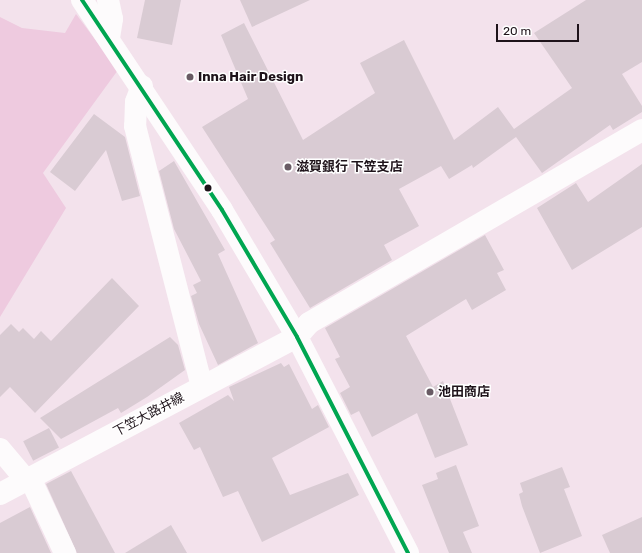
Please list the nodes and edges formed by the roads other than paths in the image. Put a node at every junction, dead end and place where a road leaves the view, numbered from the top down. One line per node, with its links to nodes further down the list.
1 (82, 0): 3 (main road)
2 (108, 0): 3 (main road)
3 (109, 38): 4 (main road)
4 (142, 86): 6 (main road); 7 (main road)
5 (642, 130): 6 (main road)
6 (298, 337): 7 (main road, 下笠大路井線); 12 (main road)
7 (202, 387): 9 (main road, 下笠大路井線)
8 (0, 449): 9 (main road)
9 (28, 479): 10 (main road, 下笠大路井線); 11 (main road)
10 (0, 494)
11 (65, 553)
12 (408, 553)

